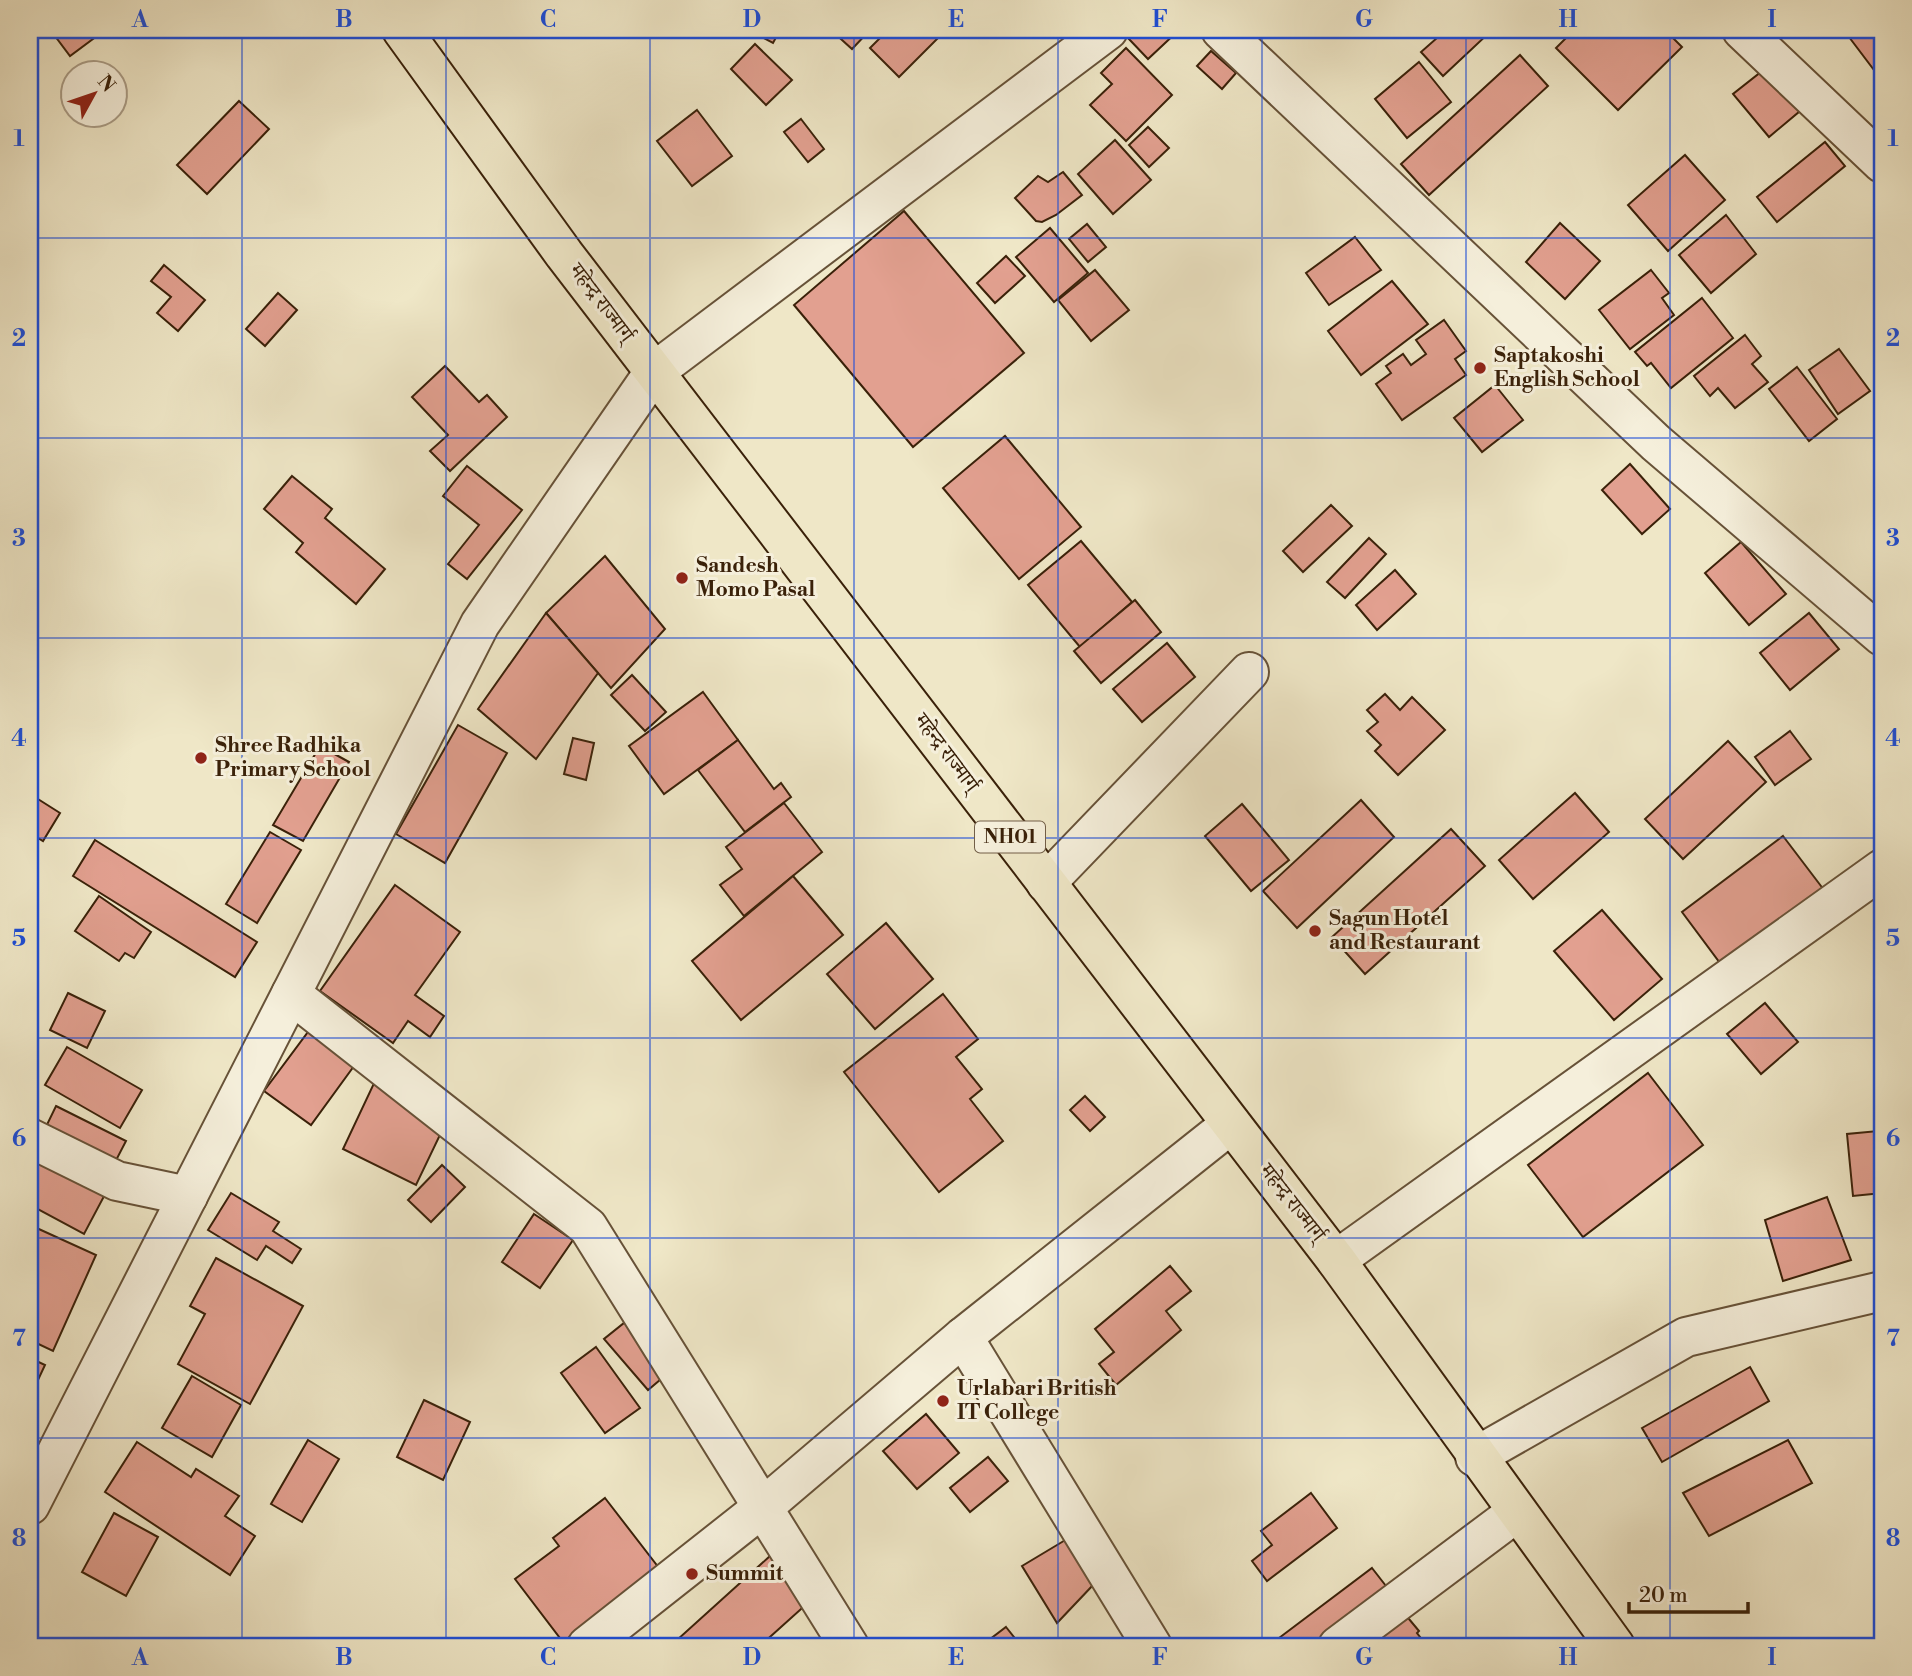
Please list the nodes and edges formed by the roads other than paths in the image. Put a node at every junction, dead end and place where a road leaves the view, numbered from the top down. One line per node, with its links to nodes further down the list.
1 (402, 30): 6 (highway, महेन्द्र राज्मार्ग् / NH01)
2 (1108, 30): 6 (street)
3 (1221, 30): 7 (street)
4 (1742, 30): 5 (street)
5 (1882, 163)
6 (654, 372): 10 (highway, महेन्द्र राज्मार्ग् / NH01); 11 (street)
7 (1882, 636)
8 (1249, 672): 10 (street)
9 (1882, 869): 15 (street)
10 (1046, 883): 12 (highway, महेन्द्र राज्मार्ग् / NH01)
11 (292, 994): 14 (street); 20 (street)
12 (1231, 1124): 15 (highway, महेन्द्र राज्मार्ग् / NH01); 17 (street)
13 (30, 1138): 14 (street)
14 (188, 1196): 19 (street)
15 (1335, 1260): 18 (highway, महेन्द्र राज्मार्ग् / NH01)
16 (1882, 1291): 18 (street)
17 (963, 1337): 20 (street); 24 (street)
18 (1475, 1457): 21 (highway, महेन्द्र राज्मार्ग् / NH01)
19 (30, 1505)
20 (762, 1508): 22 (street); 23 (street)
21 (1517, 1512): 25 (street); 26 (highway, महेन्द्र राज्मार्ग् / NH01)
22 (844, 1644)
23 (587, 1646)
24 (1152, 1646)
25 (1338, 1646)
26 (1615, 1646)

